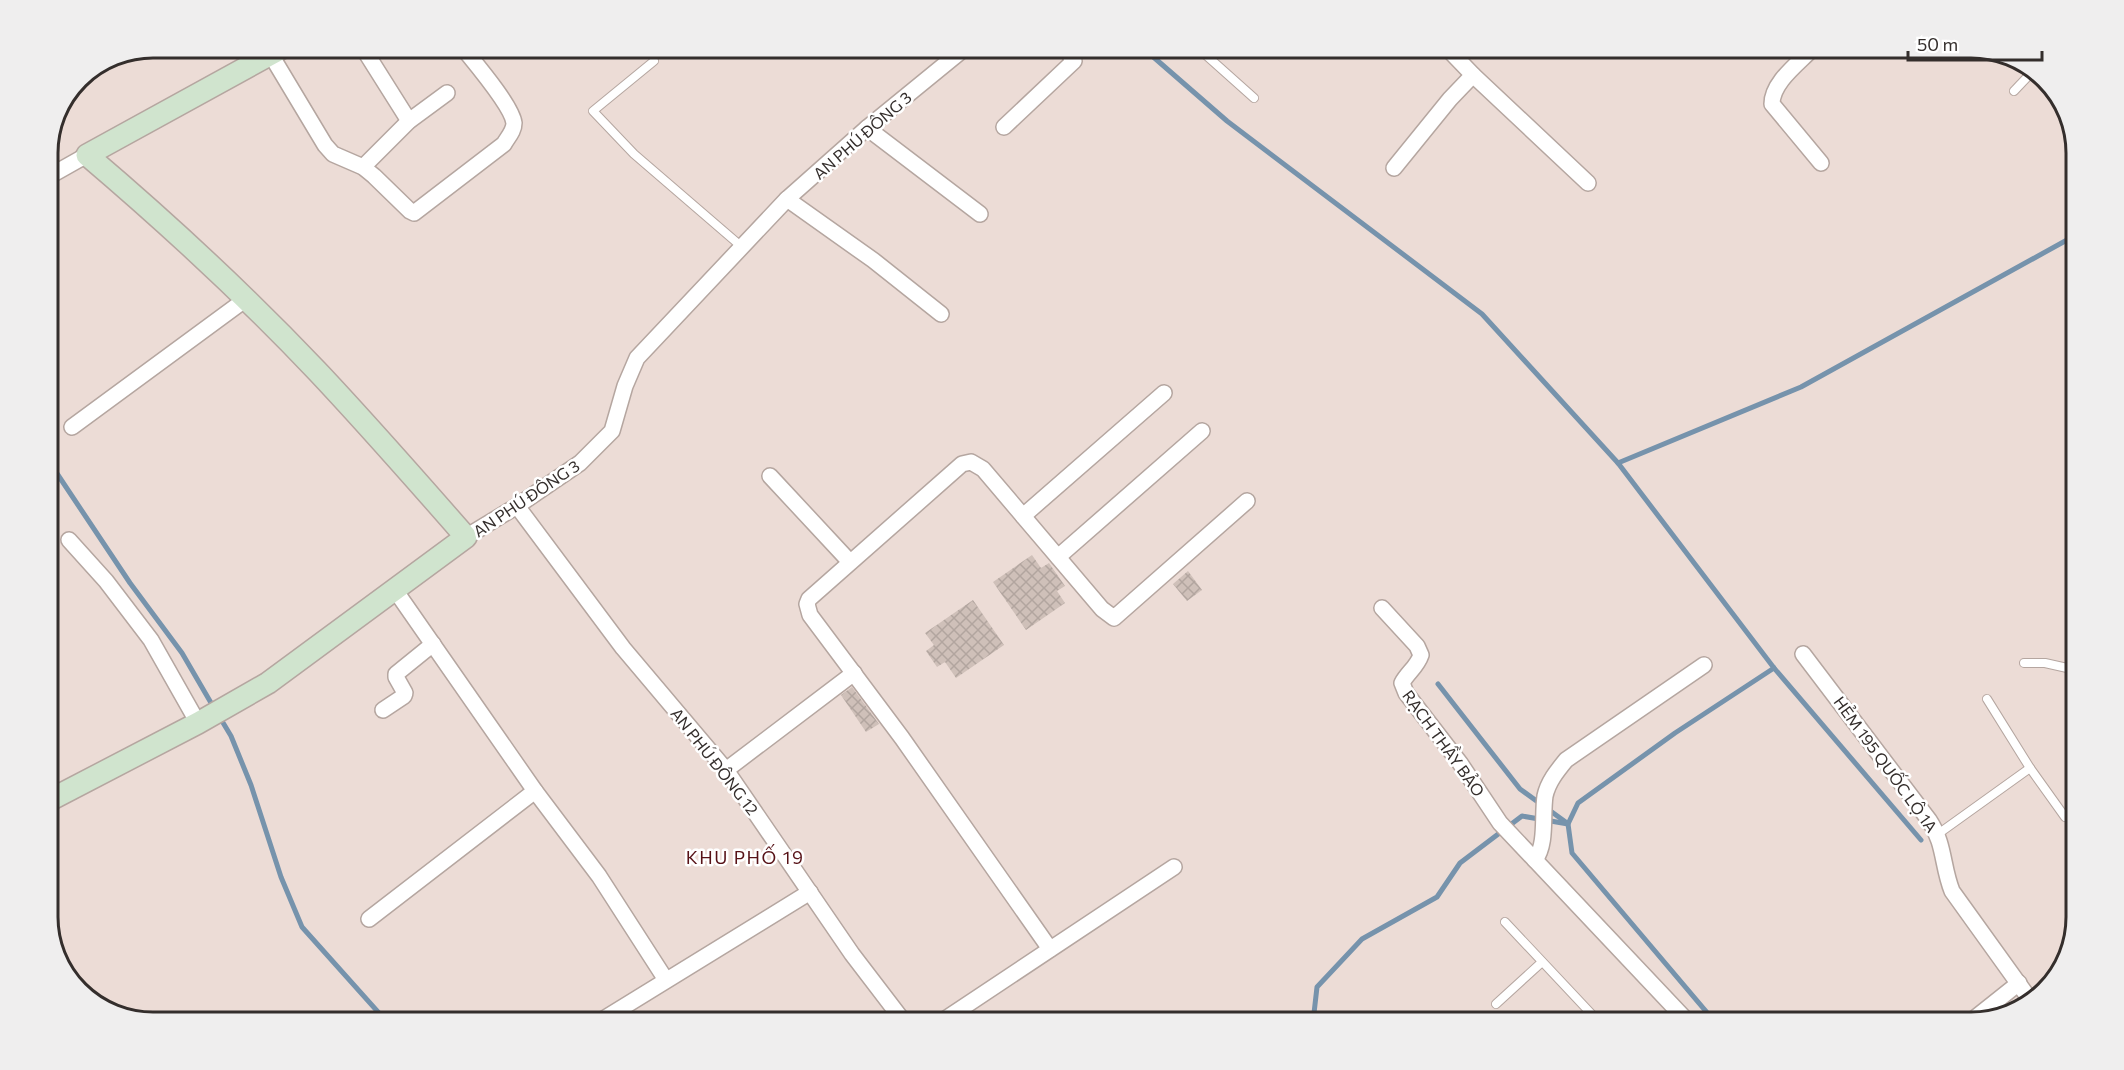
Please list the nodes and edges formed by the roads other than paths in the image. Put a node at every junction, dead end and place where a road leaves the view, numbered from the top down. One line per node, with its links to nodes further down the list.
1 (265, 58): 19 (street)
2 (279, 58): 21 (street)
3 (369, 58): 16 (street)
4 (470, 58): 21 (street)
5 (953, 58): 17 (street, AN PHÚ ĐÔNG 3)
6 (1072, 58): 18 (street)
7 (1209, 58): 15 (lane)
8 (1457, 58): 11 (street)
9 (1804, 58): 20 (street)
10 (654, 61): 27 (lane)
11 (1473, 75): 22 (street); 24 (street)
12 (2027, 77): 13 (lane)
13 (2014, 90)
14 (447, 93): 16 (street)
15 (1254, 98)
16 (409, 121): 21 (street)
17 (867, 128): 25 (street, AN PHÚ ĐÔNG 3); 26 (street)
18 (1004, 128)
19 (87, 155): 23 (street); 28 (street)
20 (1821, 163)
21 (363, 167)
22 (1394, 168)
23 (59, 171)
24 (1588, 183)
25 (787, 199): 27 (street, AN PHÚ ĐÔNG 3); 29 (street)
26 (980, 214)
27 (742, 247): 35 (street, AN PHÚ ĐÔNG 3)
28 (246, 299): 31 (street); 37 (street)
29 (941, 314)
30 (1164, 393): 36 (street)
31 (72, 427)
32 (1202, 431): 39 (street)
33 (770, 476): 40 (street)
34 (1247, 501): 39 (street)
35 (517, 506): 37 (street, AN PHÚ ĐÔNG 3); 53 (street, AN PHÚ ĐÔNG 12)
36 (1023, 516): 39 (street); 40 (street)
37 (466, 537): 41 (street, AN PHÚ ĐÔNG 3)
38 (69, 540): 51 (street)
39 (1058, 557)
40 (850, 562): 48 (street)
41 (395, 590): 43 (street); 51 (street, AN PHÚ ĐÔNG 3)
42 (1382, 608): 58 (street, RẠCH THẦY BẢO)
43 (433, 644): 50 (street); 54 (street)
44 (1803, 654): 57 (street, HẺM 195 QUỐC LỘ 1A)
45 (2024, 663): 47 (lane)
46 (1704, 665): 58 (street)
47 (2066, 668)
48 (854, 673): 53 (street); 63 (street)
49 (1987, 699): 52 (lane)
50 (384, 711)
51 (202, 720): 55 (street, AN PHÚ ĐÔNG 3)
52 (2030, 768): 56 (lane); 57 (lane)
53 (726, 770): 60 (street, AN PHÚ ĐÔNG 12)
54 (535, 791): 61 (street); 65 (street)
55 (59, 795)
56 (2065, 817)
57 (1938, 834): 66 (street, HẺM 195 QUỐC LỘ 1A)
58 (1535, 860): 74 (street)
59 (1174, 867): 63 (street)
60 (810, 892): 65 (street); 71 (street, AN PHÚ ĐÔNG 12)
61 (369, 919)
62 (1505, 922): 64 (lane)
63 (1050, 949): 72 (street)
64 (1542, 962): 68 (lane); 73 (lane)
65 (666, 980): 70 (street)
66 (2019, 983): 67 (street, HẺM 195 QUỐC LỘ 1A); 69 (street)
67 (2026, 993)
68 (1496, 1004)
69 (1984, 1011)
70 (615, 1012)
71 (896, 1012)
72 (956, 1012)
73 (1590, 1012)
74 (1679, 1012)

